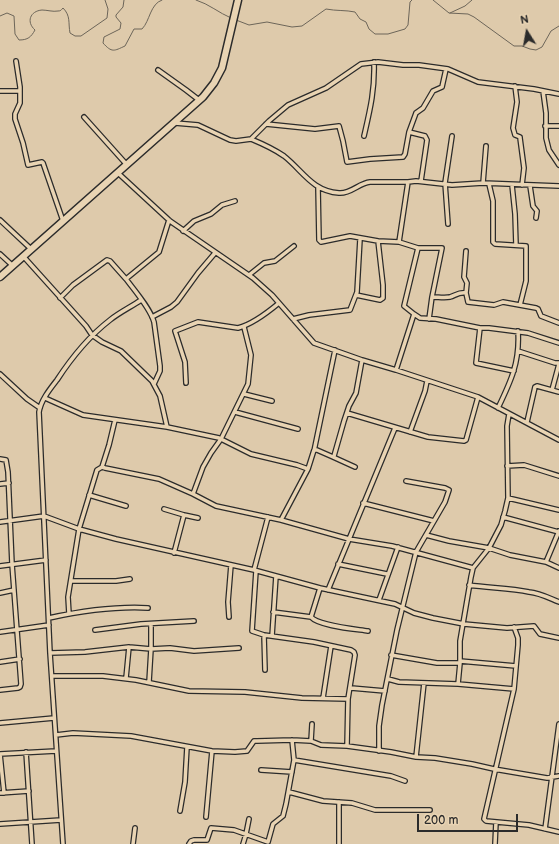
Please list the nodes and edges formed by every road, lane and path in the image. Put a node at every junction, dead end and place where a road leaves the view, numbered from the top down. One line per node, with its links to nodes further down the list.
1 (238, 0): 11 (main road)
2 (16, 61): 8 (street)
3 (374, 62): 4 (street); 14 (street); 18 (street)
4 (446, 69): 6 (street); 17 (street)
5 (158, 70): 11 (street)
6 (515, 86): 9 (street); 31 (street)
7 (0, 91): 8 (street)
8 (20, 91): 39 (street)
9 (543, 91): 10 (street); 15 (street)
10 (559, 94)
11 (199, 100): 13 (main road)
12 (84, 117): 22 (street)
13 (174, 123): 20 (street); 22 (main road)
14 (266, 124): 17 (street); 20 (street)
15 (545, 126): 16 (street); 23 (street)
16 (559, 126)
17 (409, 132): 25 (street)
18 (364, 136)
19 (452, 136): 27 (street)
20 (251, 139): 34 (street)
21 (486, 146): 28 (street)
22 (127, 165): 24 (main road)
23 (559, 166)
24 (118, 173): 38 (street); 39 (main road)
25 (421, 181): 26 (street); 27 (street)
26 (408, 182): 34 (street); 44 (street)
27 (445, 183): 28 (street); 40 (street)
28 (483, 183): 29 (street)
29 (489, 184): 30 (street); 45 (street)
30 (512, 185): 31 (street); 45 (street)
31 (522, 185): 32 (street)
32 (530, 186): 33 (street); 36 (street)
33 (559, 186)
34 (318, 187): 42 (street)
35 (235, 201): 41 (street)
36 (536, 218)
37 (0, 220): 48 (street)
38 (169, 220): 41 (street); 56 (street)
39 (63, 221): 48 (main road)
40 (448, 224)
41 (183, 230): 50 (street)
42 (360, 239): 43 (street); 58 (street)
43 (378, 241): 44 (street); 58 (street)
44 (399, 242): 47 (street)
45 (516, 245): 63 (street)
46 (294, 246): 54 (street)
47 (418, 248): 59 (street); 64 (street)
48 (31, 249): 52 (main road)
49 (466, 251): 57 (street)
50 (216, 253): 54 (street); 65 (street)
51 (0, 254): 53 (street)
52 (23, 256): 53 (main road); 60 (street)
53 (13, 266): 55 (main road)
54 (249, 276): 62 (street)
55 (0, 277)
56 (126, 280): 60 (street); 61 (street)
57 (466, 293): 59 (street); 63 (street)
58 (356, 295): 66 (street)
59 (432, 297): 67 (street)
60 (60, 298): 72 (street)
61 (141, 300): 65 (street); 72 (street)
62 (279, 303): 66 (street); 69 (street)
63 (520, 305): 68 (street)
64 (414, 314): 67 (street); 78 (street)
65 (152, 317): 83 (street)
66 (293, 319): 74 (street)
67 (429, 319): 70 (street)
68 (559, 323)
69 (244, 327): 82 (street); 86 (street)
70 (480, 328): 71 (street); 79 (street)
71 (518, 331): 73 (street); 75 (street)
72 (92, 335): 83 (street); 88 (street)
73 (559, 343)
74 (335, 350): 76 (street); 103 (street)
75 (518, 351): 77 (street); 79 (street)
76 (362, 360): 78 (street); 93 (street)
77 (559, 364): 84 (street)
78 (396, 370): 81 (street)
79 (514, 371): 91 (street)
80 (0, 374): 90 (street)
81 (427, 381): 87 (street); 100 (street)
82 (186, 383)
83 (154, 384): 97 (street)
84 (552, 390): 85 (street); 96 (street)
85 (559, 392)
86 (244, 394): 89 (street); 92 (street)
87 (478, 397): 91 (street); 100 (street)
88 (45, 398): 90 (street); 95 (street)
89 (272, 401)
90 (40, 408): 122 (street)
91 (498, 408): 94 (street)
92 (235, 412): 99 (street); 101 (street)
93 (346, 413): 98 (street); 104 (street)
94 (509, 414): 96 (street); 106 (street)
95 (115, 420): 97 (street); 107 (street)
96 (527, 422): 102 (street)
97 (166, 427): 101 (street)
98 (395, 428): 100 (street); 117 (street)
99 (298, 429)
100 (410, 432)
101 (222, 440): 109 (street); 114 (street)
102 (559, 440)
103 (314, 451): 104 (street); 109 (street)
104 (333, 457): 108 (street)
105 (0, 459): 112 (street)
106 (507, 466): 110 (street); 116 (street)
107 (102, 467): 114 (street); 115 (street)
108 (355, 467)
109 (308, 469): 126 (street)
110 (559, 476)
111 (406, 481): 128 (street)
112 (9, 483): 113 (street); 127 (street)
113 (0, 484)
114 (193, 494): 123 (street)
115 (89, 495): 118 (street); 130 (street)
116 (508, 498): 120 (street); 124 (street)
117 (363, 502): 128 (street); 133 (street)
118 (126, 506)
119 (164, 509): 121 (street)
120 (559, 510)
121 (184, 515): 125 (street); 137 (street)
122 (44, 516): 127 (street); 130 (street); 138 (street)
123 (268, 517): 126 (street); 146 (street)
124 (503, 517): 131 (street); 135 (street)
125 (198, 518)
126 (282, 520): 133 (street)
127 (10, 521): 129 (street); 140 (street)
128 (434, 521): 132 (street)
129 (0, 522)
130 (78, 529): 137 (street); 150 (street)
131 (559, 531): 139 (street)
132 (426, 534): 135 (street); 136 (street)
133 (349, 539): 134 (street); 141 (street)
134 (398, 547): 136 (street); 147 (street)
135 (489, 548): 139 (street); 144 (street)
136 (416, 552): 144 (street); 158 (street)
137 (174, 553): 142 (street)
138 (46, 560): 140 (street); 163 (street)
139 (546, 562): 145 (street)
140 (12, 564): 143 (street); 153 (street)
141 (338, 564): 147 (street); 154 (street)
142 (231, 565): 146 (street); 162 (street)
143 (0, 566)
144 (474, 568): 151 (street)
145 (559, 568)
146 (255, 571): 148 (street); 174 (street)
147 (387, 574): 156 (street)
148 (276, 576): 152 (street); 160 (street)
149 (130, 579): 150 (street)
150 (71, 581): 161 (street)
151 (470, 585): 157 (street); 166 (street)
152 (320, 588): 154 (street); 164 (street)
153 (14, 590): 155 (street); 170 (street)
154 (328, 590): 156 (street)
155 (0, 592)
156 (378, 600): 158 (street)
157 (559, 602)
158 (403, 607): 166 (street); 182 (street)
159 (148, 608): 161 (street)
160 (273, 612): 164 (street); 175 (street)
161 (69, 614): 163 (street)
162 (229, 617)
163 (49, 618): 167 (street)
164 (311, 618): 172 (street)
165 (194, 621): 168 (street)
166 (464, 624): 169 (street); 185 (street)
167 (49, 625): 170 (street); 181 (street)
168 (151, 625): 171 (street); 180 (street)
169 (514, 627): 176 (street); 186 (street)
170 (17, 630): 173 (street); 183 (street)
171 (95, 630)
172 (368, 631)
173 (0, 632)
174 (264, 635): 175 (street); 187 (street)
175 (272, 636): 177 (street)
176 (559, 638)
177 (331, 646): 194 (street); 198 (street)
178 (129, 648): 180 (street); 181 (street); 189 (street)
179 (239, 648): 180 (street)
180 (151, 649): 191 (street)
181 (50, 653): 188 (street)
182 (391, 655): 185 (street); 190 (street)
183 (20, 659): 184 (street); 196 (street)
184 (0, 662)
185 (460, 662): 186 (street); 193 (street)
186 (516, 666): 195 (street)
187 (265, 670)
188 (52, 676): 189 (street); 200 (street)
189 (126, 678): 191 (street)
190 (388, 679): 192 (street); 197 (street)
191 (149, 682): 198 (street)
192 (424, 683): 193 (street); 215 (street)
193 (458, 684): 195 (street)
194 (351, 688): 197 (street); 199 (street)
195 (514, 689): 217 (street)
196 (0, 690)
197 (385, 691): 212 (street)
198 (323, 698): 199 (street)
199 (348, 698): 208 (street)
200 (54, 718): 201 (street); 204 (street)
201 (0, 723)
202 (312, 724): 206 (street)
203 (559, 724): 207 (street)
204 (56, 735): 209 (street); 210 (street)
205 (292, 740): 206 (street); 211 (street); 216 (street)
206 (311, 741): 208 (street)
207 (558, 744): 221 (street)
208 (347, 746): 212 (street)
209 (187, 747): 211 (street); 228 (street)
210 (56, 751): 213 (street); 231 (street)
211 (212, 751): 229 (street)
212 (379, 751): 215 (street)
213 (26, 752): 214 (street); 223 (street)
214 (0, 754): 225 (street)
215 (416, 757): 217 (street)
216 (294, 760): 219 (street); 222 (street)
217 (494, 769): 221 (street); 233 (street)
218 (261, 770): 219 (street)
219 (292, 772): 224 (street)
220 (559, 776): 221 (street)
221 (552, 778): 236 (street)
222 (405, 781)
223 (29, 791): 225 (street); 232 (street)
224 (289, 792): 226 (street); 239 (street)
225 (2, 793)
226 (339, 802): 227 (street); 245 (street)
227 (430, 810)
228 (180, 811)
229 (206, 817)
230 (249, 819): 238 (street)
231 (61, 820): 232 (street); 241 (street)
232 (31, 822): 234 (street); 240 (street)
233 (496, 822): 236 (street); 246 (street)
234 (0, 824)
235 (135, 828): 242 (street)
236 (545, 829): 237 (street)
237 (559, 832)
238 (246, 834): 239 (street); 243 (street); 244 (street)
239 (268, 843)
240 (32, 844)
241 (63, 844)
242 (133, 844)
243 (190, 844)
244 (243, 844)
245 (339, 844)
246 (495, 844)

